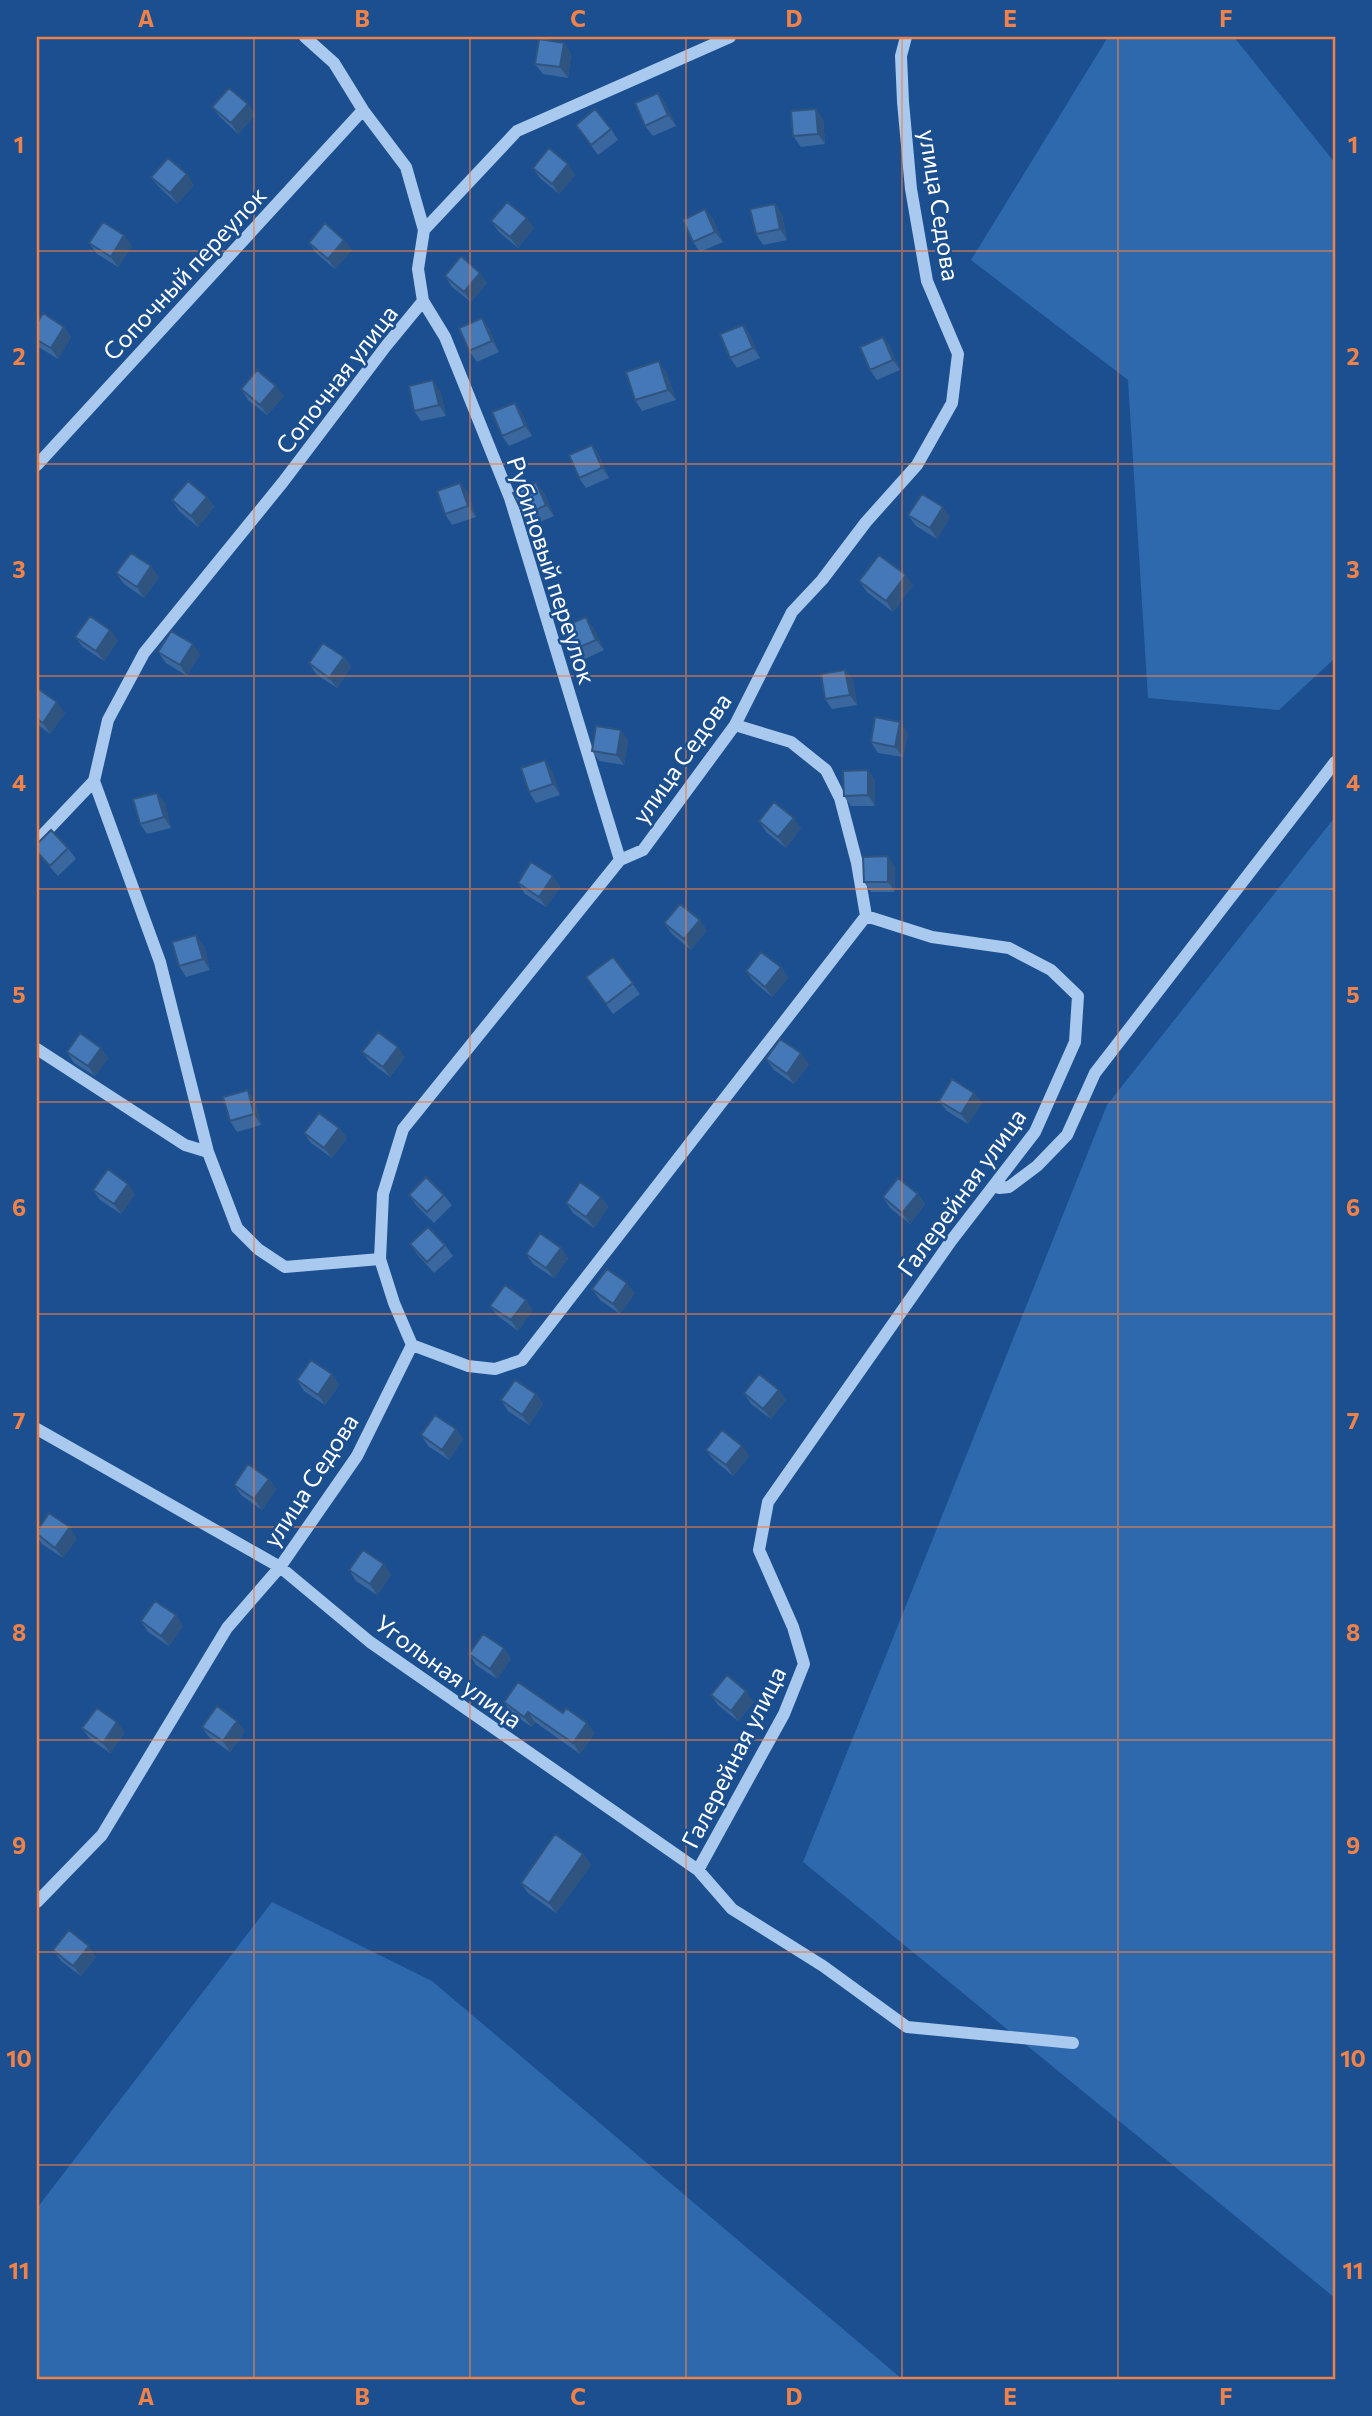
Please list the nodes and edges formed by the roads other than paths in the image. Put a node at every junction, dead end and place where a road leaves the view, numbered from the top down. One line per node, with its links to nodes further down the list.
1 (305, 37): 4 (street)
2 (730, 37): 5 (street)
3 (906, 37): 8 (street, улица Седова)
4 (363, 110): 5 (street); 7 (street, Сопочный переулок)
5 (424, 230): 6 (street, Сопочная улица)
6 (423, 301): 10 (street, Сопочная улица); 12 (street, Рубиновый переулок)
7 (37, 465)
8 (735, 725): 12 (street, улица Седова); 13 (street)
9 (1335, 762): 16 (street)
10 (94, 780): 11 (street, Сопочная улица); 15 (street)
11 (37, 841)
12 (620, 860): 17 (street, улица Седова)
13 (866, 916): 16 (street, Галерейная улица); 18 (street)
14 (37, 1049): 15 (street)
15 (208, 1152): 17 (street)
16 (995, 1184): 21 (street, Галерейная улица)
17 (380, 1259): 18 (street, улица Седова)
18 (412, 1345): 20 (street, улица Седова)
19 (37, 1429): 20 (street, Угольная улица)
20 (280, 1567): 21 (street, Угольная улица); 22 (street, улица Седова)
21 (698, 1870): 23 (street, Угольная улица)
22 (37, 1902)
23 (1073, 2043)

